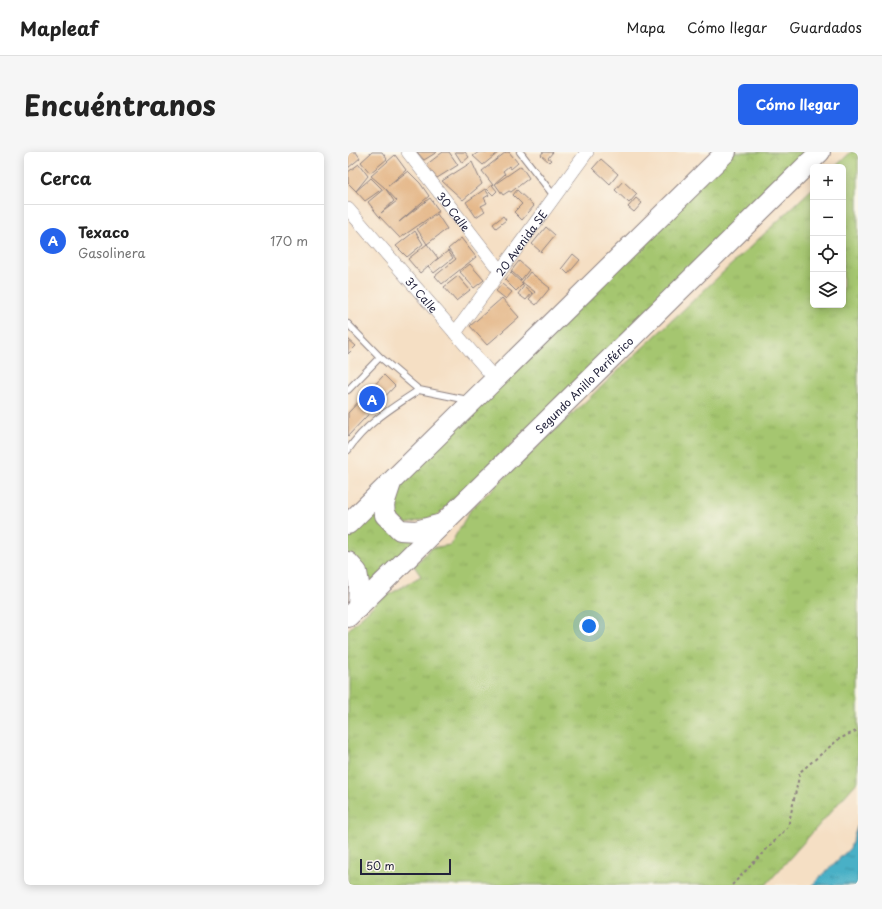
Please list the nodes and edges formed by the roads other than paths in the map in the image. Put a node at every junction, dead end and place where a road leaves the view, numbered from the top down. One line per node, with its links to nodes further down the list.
1 (408, 152): 8 (street, 30 Calle)
2 (520, 152): 6 (lane)
3 (587, 152): 6 (street, 20 Avenida SE)
4 (726, 152): 12 (main road)
5 (820, 152): 18 (main road, Segundo Anillo Periférico)
6 (554, 196): 8 (street, 20 Avenida SE)
7 (348, 209): 10 (street, 31 Calle)
8 (500, 271): 10 (street, 20 Avenida SE)
9 (348, 324): 11 (lane)
10 (455, 333): 12 (street, 31 Calle)
11 (380, 357): 13 (lane); 14 (lane)
12 (495, 379): 15 (main road)
13 (348, 390)
14 (419, 390): 15 (lane); 16 (lane)
15 (473, 401): 17 (main road)
16 (348, 450)
17 (392, 481): 18 (main road); 19 (main road)
18 (443, 523): 21 (main road, Segundo Anillo Periférico)
19 (348, 524)
20 (348, 562): 21 (main road)
21 (353, 613)

